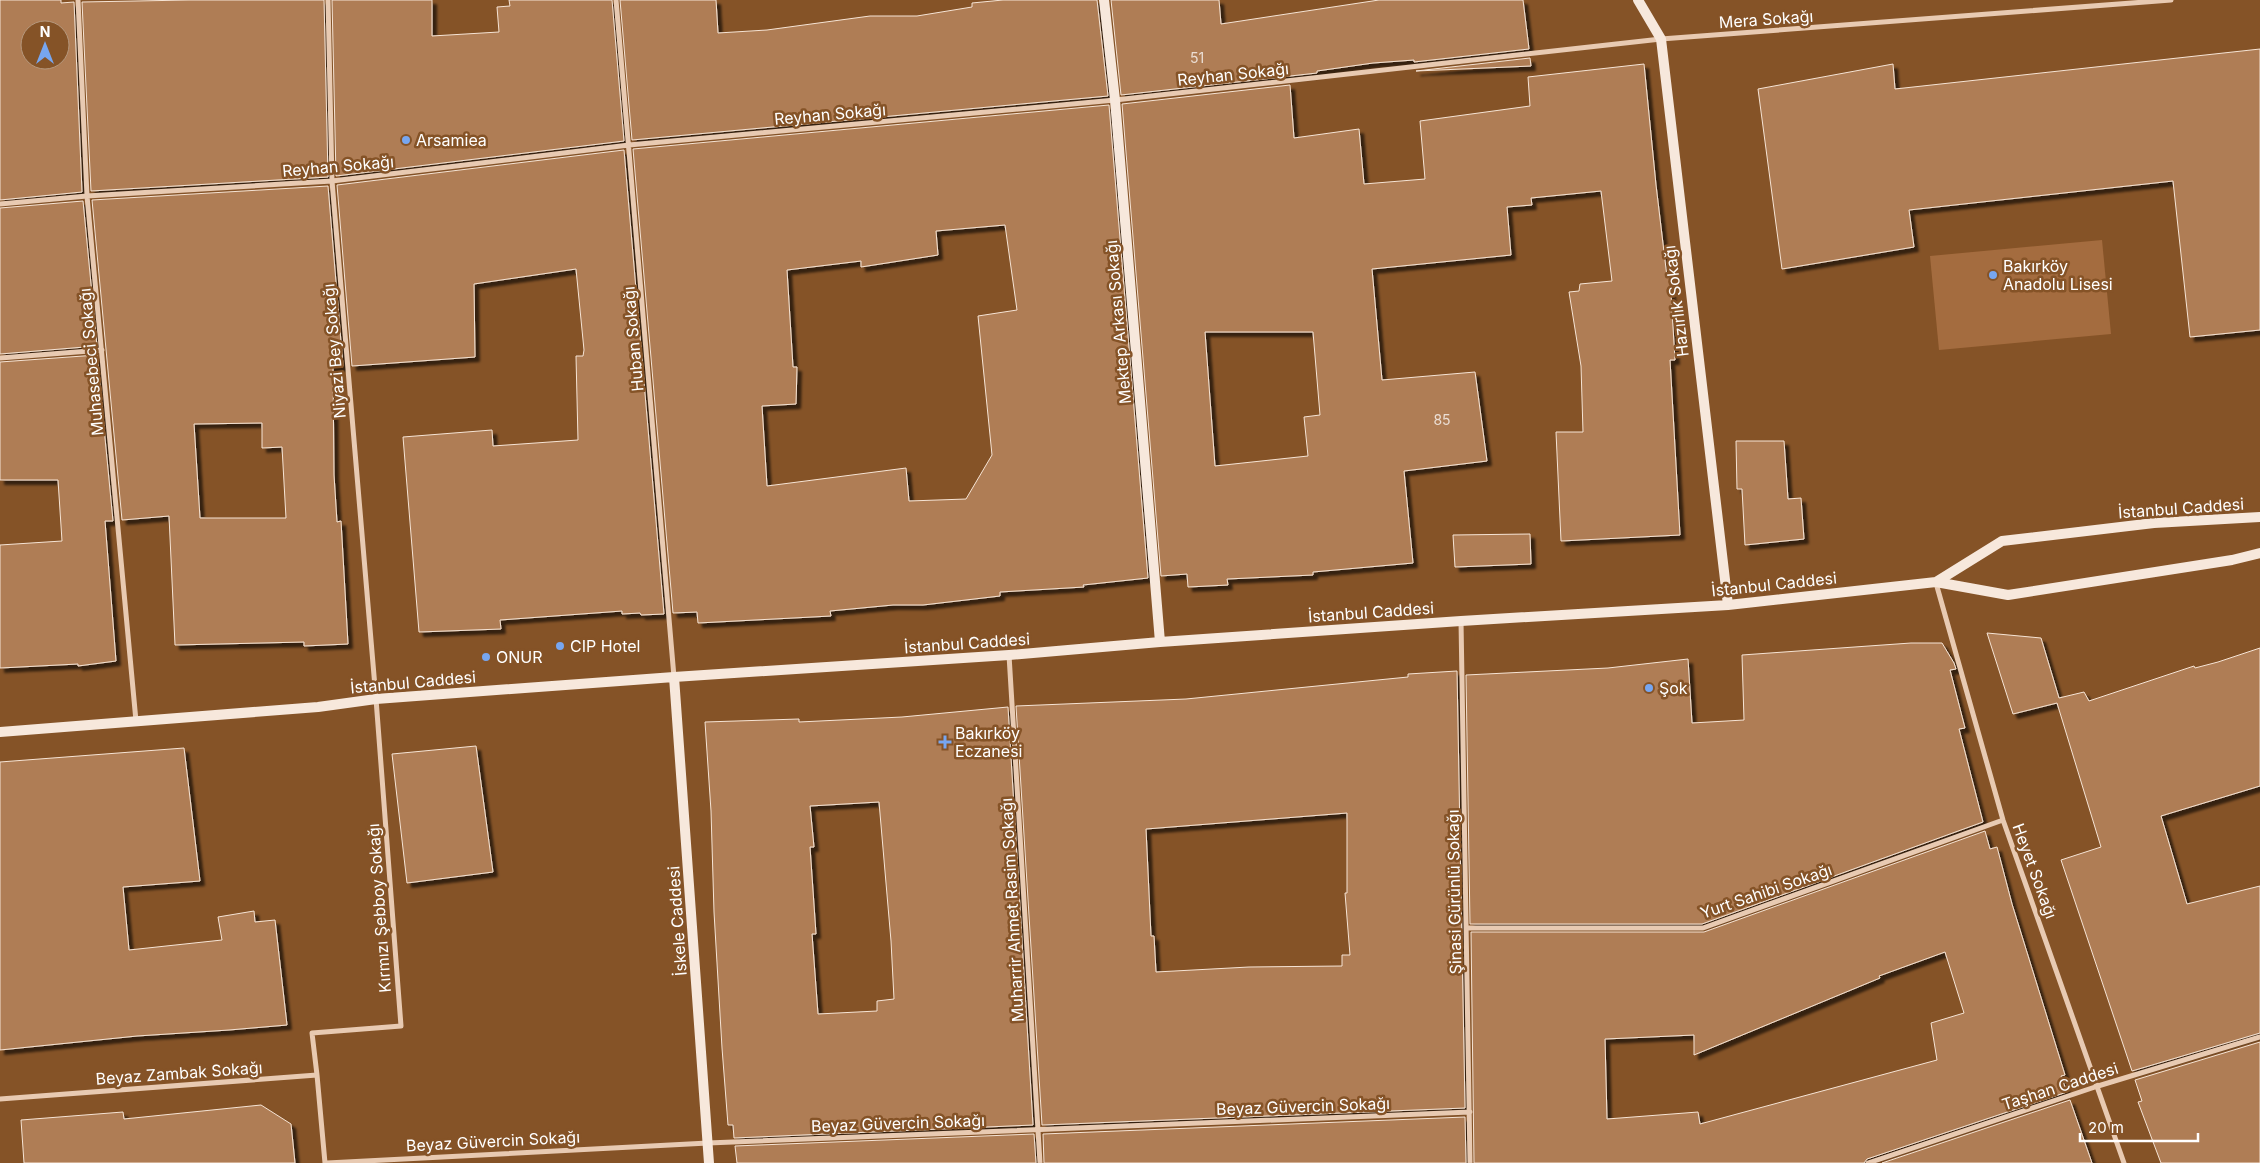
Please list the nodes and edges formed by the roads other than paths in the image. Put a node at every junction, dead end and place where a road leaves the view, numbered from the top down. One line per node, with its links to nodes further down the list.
1 (78, 0): 11 (street, Muhasebeci Sokağı)
2 (328, 0): 10 (street, Niyazi Bey Sokağı)
3 (616, 0): 9 (street, Huban Sokağı)
4 (1104, 0): 8 (main road, Mektep Arkası Sokağı)
5 (1638, 0): 7 (main road, Hazırlık Sokağı)
6 (2171, 0): 7 (street, Mera Sokağı)
7 (1661, 39): 8 (street, Reyhan Sokağı); 18 (main road, Hazırlık Sokağı)
8 (1115, 100): 9 (street, Reyhan Sokağı); 20 (main road, Mektep Arkası Sokağı)
9 (629, 145): 10 (street, Reyhan Sokağı); 22 (street, Huban Sokağı)
10 (332, 180): 11 (street, Reyhan Sokağı); 23 (street, Niyazi Bey Sokağı)
11 (87, 196): 12 (street, Reyhan Sokağı); 13 (street, Muhasebeci Sokağı)
12 (0, 204)
13 (102, 350): 14 (street); 24 (street, Muhasebeci Sokağı)
14 (0, 358)
15 (2260, 518): 17 (main road, İstanbul Caddesi)
16 (2260, 553): 17 (main road, İstanbul Caddesi)
17 (1936, 582): 18 (main road, İstanbul Caddesi); 26 (street, Heyet Sokağı)
18 (1728, 604): 19 (main road, İstanbul Caddesi)
19 (1461, 621): 20 (main road, İstanbul Caddesi); 27 (street, Şinasi Gürünlü Sokağı)
20 (1160, 642): 21 (main road, İstanbul Caddesi)
21 (1009, 655): 22 (main road, İstanbul Caddesi); 33 (street, Muharrir Ahmet Rasim Sokağı)
22 (674, 677): 23 (main road, İstanbul Caddesi); 34 (main road, İskele Caddesi)
23 (376, 700): 24 (main road, İstanbul Caddesi); 29 (street, Kırmızı Şebboy Sokağı)
24 (136, 721): 25 (main road, İstanbul Caddesi)
25 (0, 732)
26 (2003, 820): 27 (street, Yurt Sahibi Sokağı); 30 (street, Heyet Sokağı)
27 (1467, 928): 32 (street, Şinasi Gürünlü Sokağı)
28 (2260, 1037): 30 (street, Taşhan Caddesi)
29 (317, 1075): 31 (street, Beyaz Zambak Sokağı); 35 (street)
30 (2098, 1086): 39 (street, Taşhan Caddesi); 40 (street, Heyet Sokağı)
31 (0, 1099)
32 (1470, 1112): 33 (street, Beyaz Güvercin Sokağı); 38 (street, Şinasi Gürünlü Sokağı)
33 (1037, 1129): 34 (street, Beyaz Güvercin Sokağı); 37 (street, Muharrir Ahmet Rasim Sokağı)
34 (708, 1143): 35 (street, Beyaz Güvercin Sokağı); 36 (main road, İskele Caddesi)
35 (326, 1163)
36 (709, 1163)
37 (1040, 1163)
38 (1470, 1163)
39 (1868, 1163)
40 (2124, 1163)

